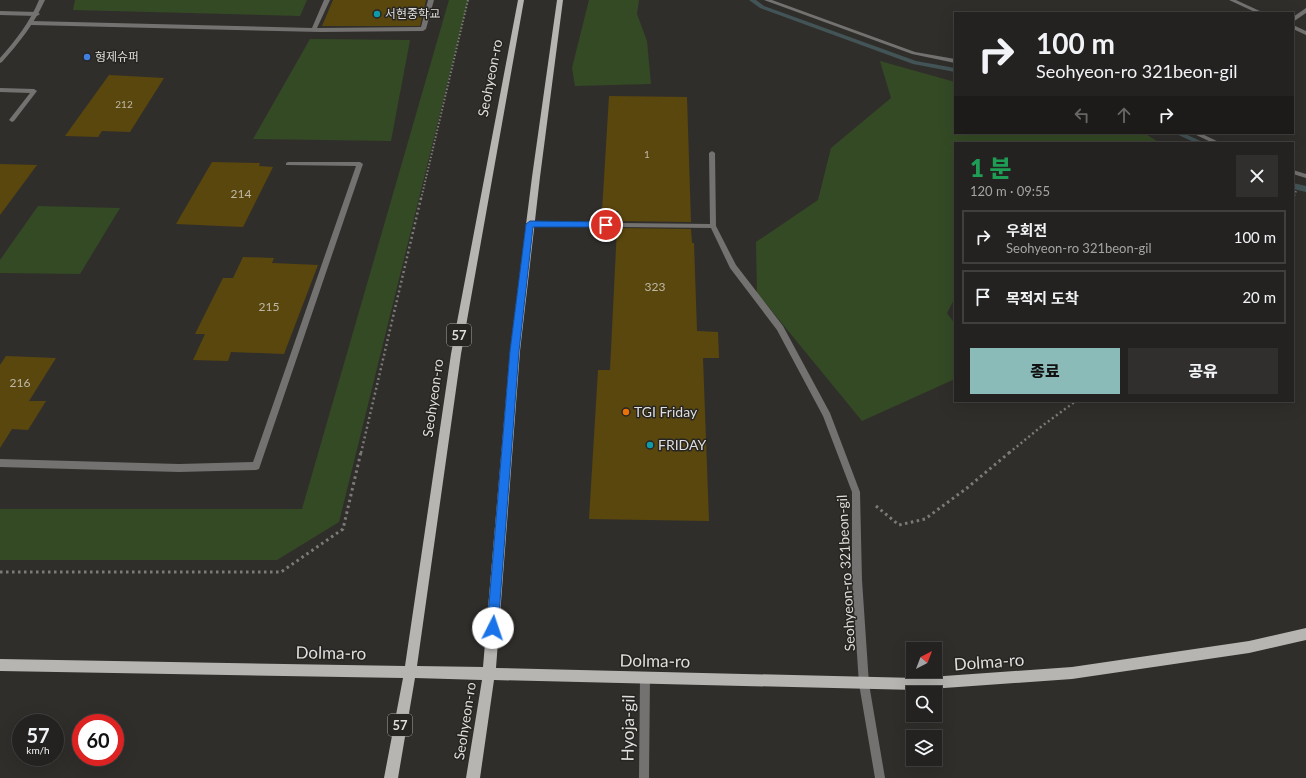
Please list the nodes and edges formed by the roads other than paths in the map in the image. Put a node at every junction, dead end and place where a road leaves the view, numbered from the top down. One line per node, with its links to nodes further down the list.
1 (42, 0): 11 (street)
2 (328, 0): 15 (street)
3 (431, 0): 15 (street)
4 (521, 0): 32 (main road, Seohyeon-ro / 57)
5 (560, 0): 27 (main road, Seohyeon-ro)
6 (767, 0): 18 (street)
7 (1232, 0): 9 (street)
8 (1306, 10): 12 (street)
9 (1259, 12)
10 (0, 13): 11 (street)
11 (37, 14): 13 (street)
12 (1294, 19)
13 (30, 23): 15 (street); 17 (street)
14 (1294, 27): 16 (street)
15 (314, 29)
16 (1306, 32)
17 (0, 61)
18 (954, 61)
19 (0, 90): 20 (street)
20 (12, 120)
21 (1197, 134): 22 (street)
22 (1216, 142)
23 (712, 153): 28 (street)
24 (288, 164): 29 (street)
25 (1294, 172): 26 (street)
26 (1306, 176)
27 (530, 224): 28 (street); 33 (main road, Seohyeon-ro)
28 (713, 226): 35 (street, Seohyeon-ro 321beon-gil)
29 (0, 463)
30 (1306, 634): 35 (main road, Dolma-ro)
31 (0, 665): 32 (main road, Dolma-ro)
32 (410, 672): 33 (main road, Dolma-ro); 36 (main road, Seohyeon-ro / 57)
33 (489, 674): 34 (main road, Dolma-ro); 37 (main road, Seohyeon-ro)
34 (645, 678): 35 (main road, Dolma-ro); 38 (street, Hyoja-gil)
35 (864, 684): 39 (street, Seohyeon-ro 321beon-gil)
36 (391, 778)
37 (473, 778)
38 (644, 778)
39 (880, 778)

